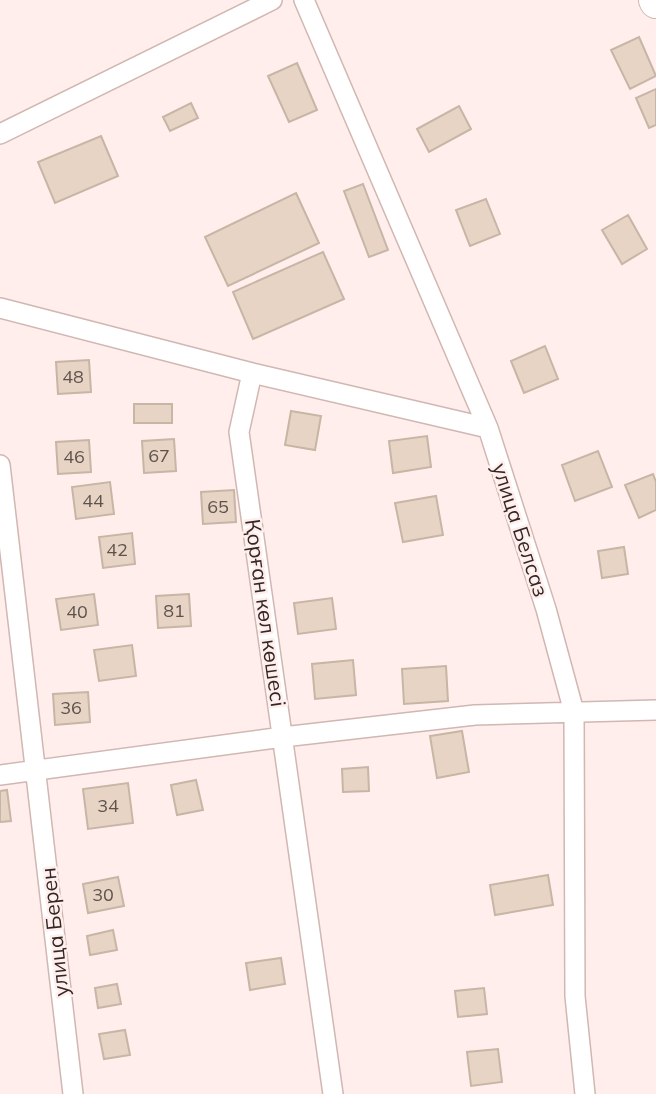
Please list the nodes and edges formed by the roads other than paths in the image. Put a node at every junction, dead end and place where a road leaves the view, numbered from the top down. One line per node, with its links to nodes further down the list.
1 (272, 0): 3 (street)
2 (304, 0): 6 (street, улица Белсаз)
3 (0, 134)
4 (0, 308): 5 (street)
5 (252, 373): 6 (street); 10 (street, Қорған көл көшесі)
6 (488, 428): 9 (street, улица Белсаз)
7 (0, 465): 11 (street, улица Берен)
8 (656, 710): 9 (street)
9 (574, 712): 10 (street); 15 (street, улица Белсаз)
10 (283, 737): 11 (street); 14 (street, Қорған көл көшесі)
11 (37, 770): 12 (street); 13 (street, улица Берен)
12 (0, 775)
13 (73, 1094)
14 (333, 1094)
15 (585, 1094)

